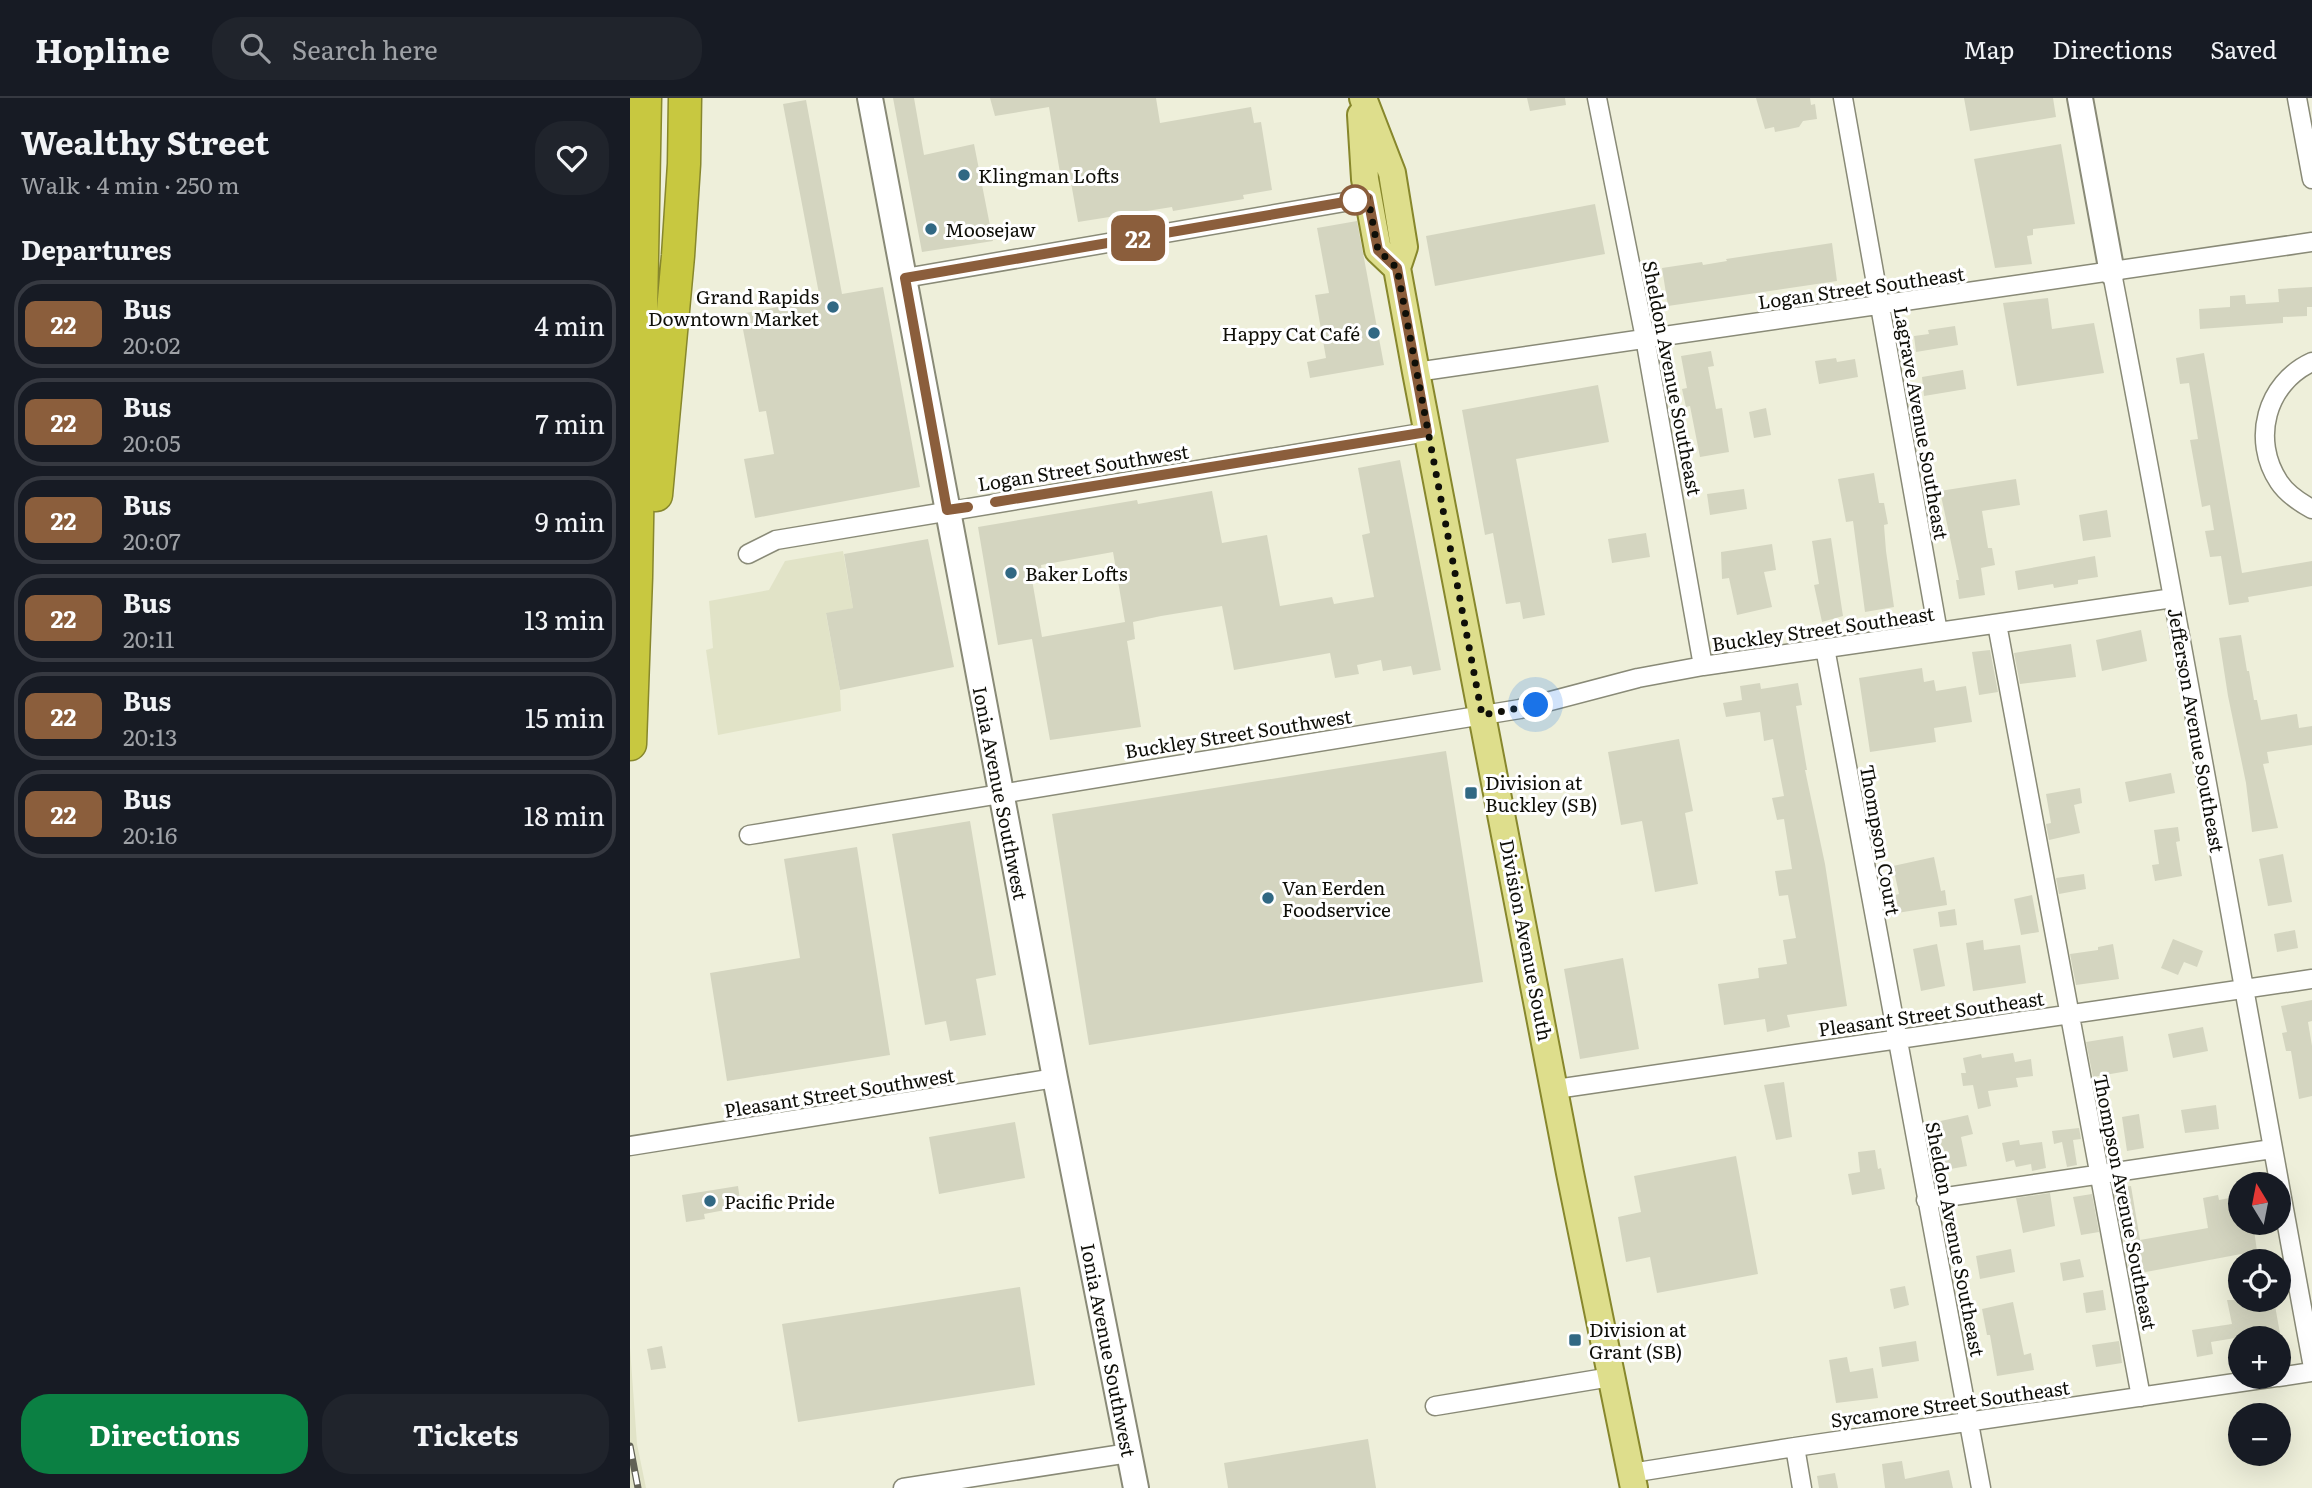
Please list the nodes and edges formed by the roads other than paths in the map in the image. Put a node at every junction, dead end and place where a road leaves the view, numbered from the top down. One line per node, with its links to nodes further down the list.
1 (645, 98): 24 (highway)
2 (685, 98): 26 (highway)
3 (870, 98): 14 (street, Ionia Avenue Southwest)
4 (1361, 98): 10 (main road, Division Avenue South); 12 (main road, Division Avenue South)
5 (1597, 98): 16 (street, Sheldon Avenue Southeast)
6 (1843, 98): 15 (street, Lagrave Avenue Southeast)
7 (2080, 98): 13 (street, Jefferson Avenue Southeast)
8 (2297, 98): 9 (street)
9 (2312, 179)
10 (1368, 198): 12 (main road, Division Avenue South); 14 (street)
11 (2312, 242): 13 (street, Logan Street Southeast)
12 (1397, 268): 18 (main road, Division Avenue South)
13 (2112, 273): 15 (street, Logan Street Southeast); 25 (street, Jefferson Avenue Southeast)
14 (905, 278): 21 (street, Ionia Avenue Southwest)
15 (1879, 305): 16 (street, Logan Street Southeast); 28 (street, Lagrave Avenue Southeast)
16 (1645, 338): 18 (street, Logan Street Southeast); 30 (street, Sheldon Avenue Southeast)
17 (2312, 362): 20 (street)
18 (1416, 372): 19 (main road, Division Avenue South)
19 (1427, 432): 21 (street, Logan Street Southwest); 31 (main road, Division Avenue South)
20 (2312, 509)
21 (947, 510): 23 (street, Logan Street Southwest); 33 (street, Ionia Avenue Southwest)
22 (630, 534): 24 (highway)
23 (748, 554)
24 (636, 577): 26 (highway)
25 (2173, 598): 27 (street, Buckley Street Southeast); 36 (street, Jefferson Avenue Southeast)
26 (635, 617): 32 (highway)
27 (1997, 624): 28 (street, Buckley Street Southeast); 37 (street)
28 (1938, 632): 29 (street, Buckley Street Southeast)
29 (1825, 648): 30 (street, Buckley Street Southeast); 38 (street, Thompson Court)
30 (1703, 666): 31 (street, Buckley Street Southeast)
31 (1482, 715): 33 (street, Buckley Street Southwest); 40 (main road, Division Avenue South)
32 (630, 744)
33 (1001, 793): 34 (street); 39 (street, Ionia Avenue Southwest)
34 (749, 835)
35 (2312, 979): 36 (street, Pleasant Street Southeast)
36 (2246, 989): 37 (street, Pleasant Street Southeast); 42 (street, Jefferson Avenue Southeast)
37 (2069, 1014): 38 (street, Pleasant Street Southeast); 43 (street, Thompson Avenue Southeast)
38 (1897, 1039): 40 (street, Pleasant Street Southeast); 44 (street, Sheldon Avenue Southeast)
39 (1055, 1078): 41 (street, Pleasant Street Southwest); 54 (street, Ionia Avenue Southwest)
40 (1556, 1089): 48 (main road, Division Avenue South)
41 (630, 1146)
42 (2272, 1149): 43 (street); 45 (street, Jefferson Avenue Southeast)
43 (2099, 1173): 44 (street); 50 (street, Thompson Avenue Southeast)
44 (1926, 1200): 52 (street, Sheldon Avenue Southeast)
45 (2312, 1362)
46 (2312, 1372): 47 (street, Sycamore Street Southeast)
47 (2291, 1375)
48 (1611, 1377): 51 (street); 55 (main road, Division Avenue South)
49 (2228, 1384): 50 (street, Sycamore Street Southeast)
50 (2141, 1397): 52 (street, Sycamore Street Southeast)
51 (1435, 1406)
52 (1969, 1423): 53 (street, Sycamore Street Southeast); 59 (street, Sheldon Avenue Southeast)
53 (1794, 1447): 55 (street, Sycamore Street Southeast); 58 (street)
54 (1129, 1453): 56 (street); 57 (street, Ionia Avenue Southwest)
55 (1632, 1480)
56 (904, 1488)
57 (1136, 1488)
58 (1802, 1488)
59 (1981, 1488)

